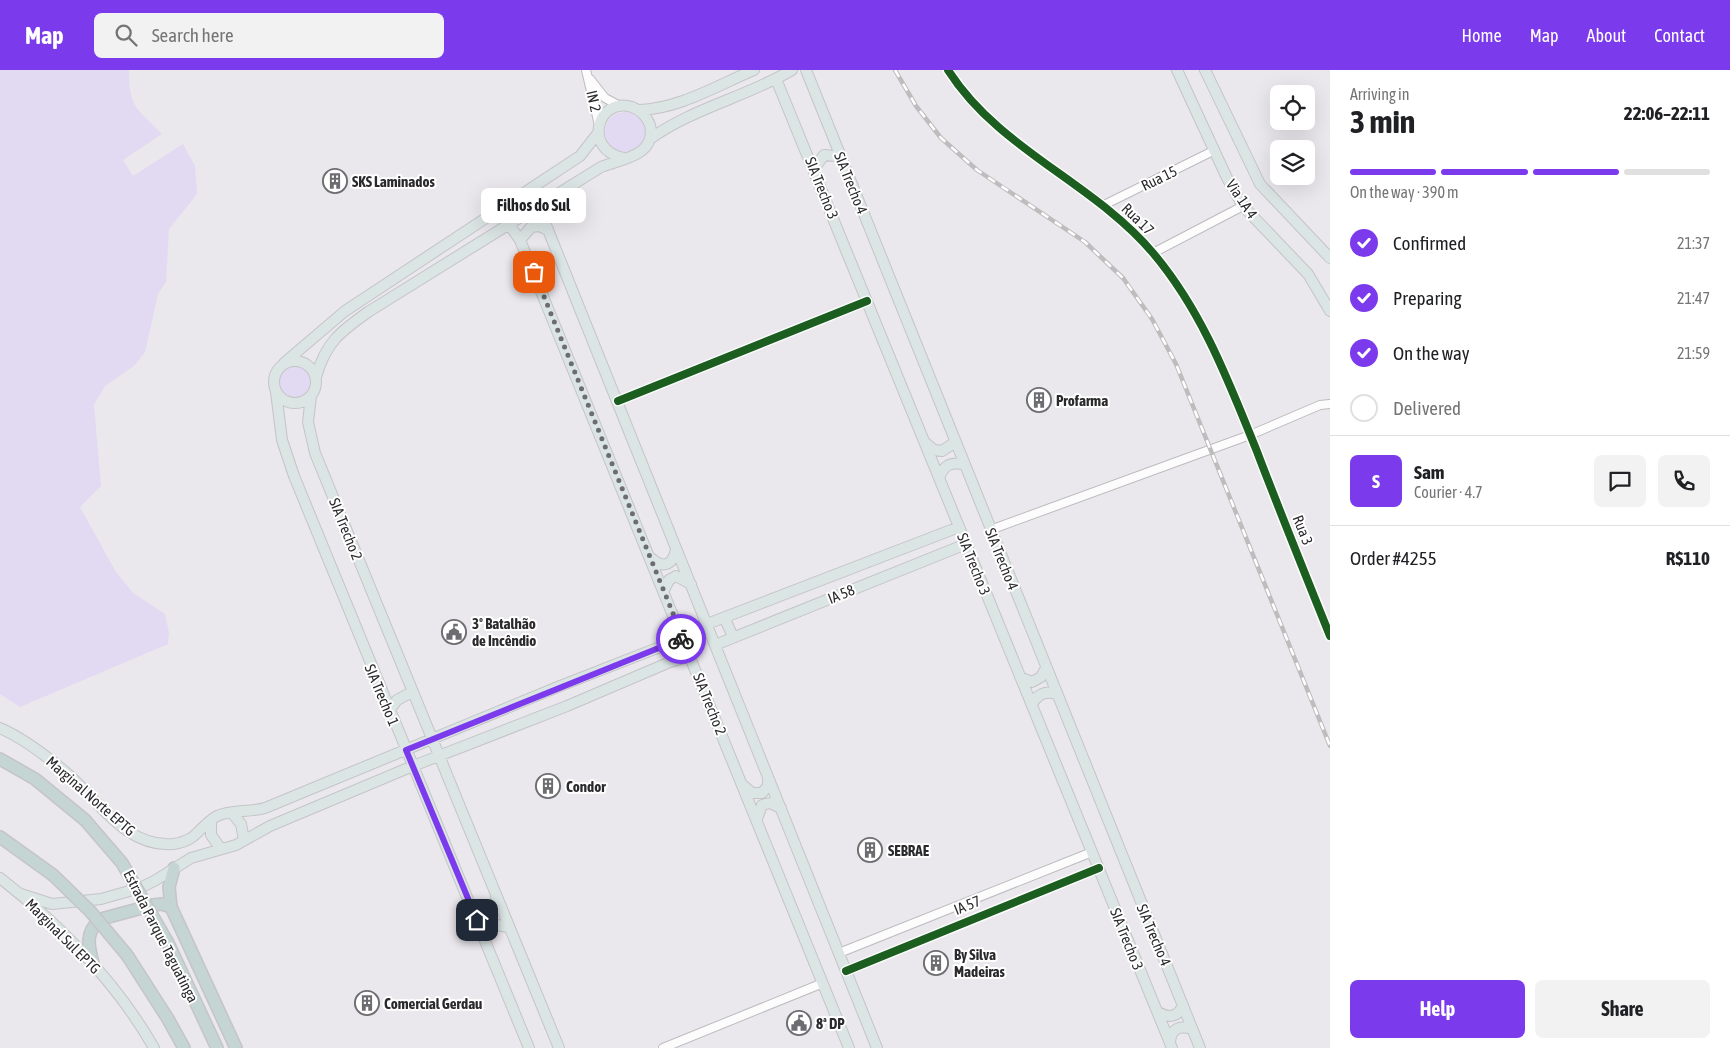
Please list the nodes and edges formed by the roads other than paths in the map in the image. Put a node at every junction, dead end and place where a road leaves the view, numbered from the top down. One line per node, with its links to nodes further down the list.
1 (754, 70): 10 (main road)
2 (792, 70): 8 (main road)
3 (806, 70): 15 (main road, SIA Trecho 4)
4 (948, 70): 18 (street, Rua 17)
5 (1177, 70): 13 (main road, Via 1A 4)
6 (1205, 70): 24 (main road, Via 1A 4)
7 (587, 74): 9 (street, IN 2); 11 (street, IN 2)
8 (776, 79): 12 (main road); 16 (main road, SIA Trecho 3)
9 (620, 106): 10 (main road); 11 (main road)
10 (639, 110): 12 (main road)
11 (599, 129): 14 (main road); 27 (main road)
12 (650, 139): 14 (main road)
13 (1214, 150): 18 (street, Rua 15); 19 (main road, Via 1A 4)
14 (623, 158): 17 (main road)
15 (842, 159): 16 (main road); 36 (main road, SIA Trecho 4)
16 (814, 169): 25 (main road, SIA Trecho 3)
17 (538, 205): 20 (main road); 21 (main road)
18 (1104, 205): 23 (street, Rua 17)
19 (1243, 206): 23 (street); 26 (main road, Via 1A 4)
20 (508, 223): 22 (main road, SIA Trecho 2); 28 (main road)
21 (548, 230): 22 (main road); 32 (main road)
22 (520, 240): 44 (main road, SIA Trecho 2)
23 (1153, 253): 35 (street, Rua 17)
24 (1330, 258)
25 (867, 301): 32 (street); 37 (main road, SIA Trecho 3)
26 (1330, 311)
27 (284, 363): 28 (main road); 29 (main road)
28 (316, 377): 30 (main road)
29 (276, 392): 30 (main road); 61 (main road, SIA Trecho 1)
30 (311, 396): 58 (main road, SIA Trecho 2)
31 (1330, 396): 34 (street)
32 (618, 401): 43 (main road)
33 (1330, 404): 34 (street)
34 (1320, 405): 35 (street)
35 (1250, 435): 41 (street); 51 (street, Rua 3)
36 (954, 443): 37 (main road); 38 (main road, SIA Trecho 4)
37 (926, 444): 39 (main road, SIA Trecho 3)
38 (963, 464): 39 (main road); 41 (main road, SIA Trecho 4)
39 (939, 478): 40 (main road, SIA Trecho 3)
40 (959, 527): 42 (main road, SIA Trecho 3); 45 (main road, IA 58)
41 (990, 530): 56 (main road, SIA Trecho 4)
42 (966, 544): 48 (main road, IA 58); 57 (main road, SIA Trecho 3)
43 (676, 547): 44 (main road); 46 (main road)
44 (651, 558): 47 (main road, SIA Trecho 2)
45 (841, 574): 48 (main road); 49 (main road, IA 58)
46 (692, 585): 47 (main road); 50 (main road)
47 (664, 590): 52 (main road, SIA Trecho 2)
48 (849, 591): 53 (main road, IA 58)
49 (725, 619): 50 (main road, IA 58); 53 (main road)
50 (707, 624): 54 (main road)
51 (1330, 636)
52 (683, 638): 55 (main road, SIA Trecho 2); 63 (main road)
53 (733, 638): 54 (main road, IA 58)
54 (716, 645): 68 (main road)
55 (691, 656): 65 (main road); 69 (main road, SIA Trecho 2)
56 (1046, 668): 57 (main road); 59 (main road, SIA Trecho 4)
57 (1020, 677): 60 (main road, SIA Trecho 3)
58 (412, 692): 61 (main road); 63 (main road, SIA Trecho 2)
59 (1056, 694): 60 (main road); 95 (main road, SIA Trecho 4)
60 (1032, 704): 77 (main road, SIA Trecho 3)
61 (389, 712): 64 (main road, SIA Trecho 1)
62 (0, 728): 73 (main road, Marginal Norte EPTG)
63 (432, 740): 64 (main road); 65 (main road, SIA Trecho 2)
64 (406, 750): 67 (main road, SIA Trecho 1); 71 (main road)
65 (438, 756): 67 (main road); 84 (main road, SIA Trecho 2)
66 (0, 759): 101 (highway, Estrada Parque Taguatinga, bridge)
67 (412, 766): 75 (main road); 86 (main road, SIA Trecho 1)
68 (768, 777): 69 (main road); 70 (main road)
69 (743, 785): 72 (main road, SIA Trecho 2)
70 (780, 808): 72 (main road); 91 (main road)
71 (232, 813): 73 (main road); 75 (main road)
72 (757, 819): 94 (main road, SIA Trecho 2)
73 (211, 820): 76 (main road)
74 (0, 836): 100 (highway, Estrada Parque Taguatinga, bridge)
75 (244, 840): 76 (main road)
76 (222, 849): 78 (main road)
77 (1092, 852): 79 (main road, SIA Trecho 3); 81 (street, IA 57)
78 (174, 868): 82 (main road); 85 (highway)
79 (1099, 868): 83 (street, IA 57); 96 (main road, SIA Trecho 3)
80 (0, 878): 82 (main road, Marginal Sul EPTG)
81 (1028, 878): 83 (street); 88 (street, IA 57)
82 (21, 894): 92 (main road, Marginal Sul EPTG)
83 (1033, 894): 90 (street, IA 57)
84 (496, 897): 86 (main road); 87 (main road, SIA Trecho 2)
85 (171, 907): 92 (highway); 102 (highway)
86 (472, 908): 89 (main road, SIA Trecho 1)
87 (508, 928): 89 (main road); 104 (main road, SIA Trecho 2)
88 (896, 931): 90 (street); 91 (street, IA 57)
89 (484, 938): 103 (main road, SIA Trecho 1)
90 (902, 948): 93 (street, IA 57)
91 (839, 953): 93 (main road)
92 (93, 963): 99 (main road, Marginal Sul EPTG)
93 (846, 971): 107 (main road)
94 (823, 983): 105 (street); 106 (main road, SIA Trecho 2)
95 (1183, 1005): 96 (main road); 97 (main road, SIA Trecho 4)
96 (1158, 1012): 98 (main road, SIA Trecho 3)
97 (1192, 1029): 98 (main road); 108 (main road, SIA Trecho 4)
98 (1171, 1045)
99 (154, 1048)
100 (184, 1048)
101 (216, 1048)
102 (236, 1048)
103 (529, 1048)
104 (558, 1048)
105 (664, 1048)
106 (849, 1048)
107 (877, 1048)
108 (1200, 1048)

